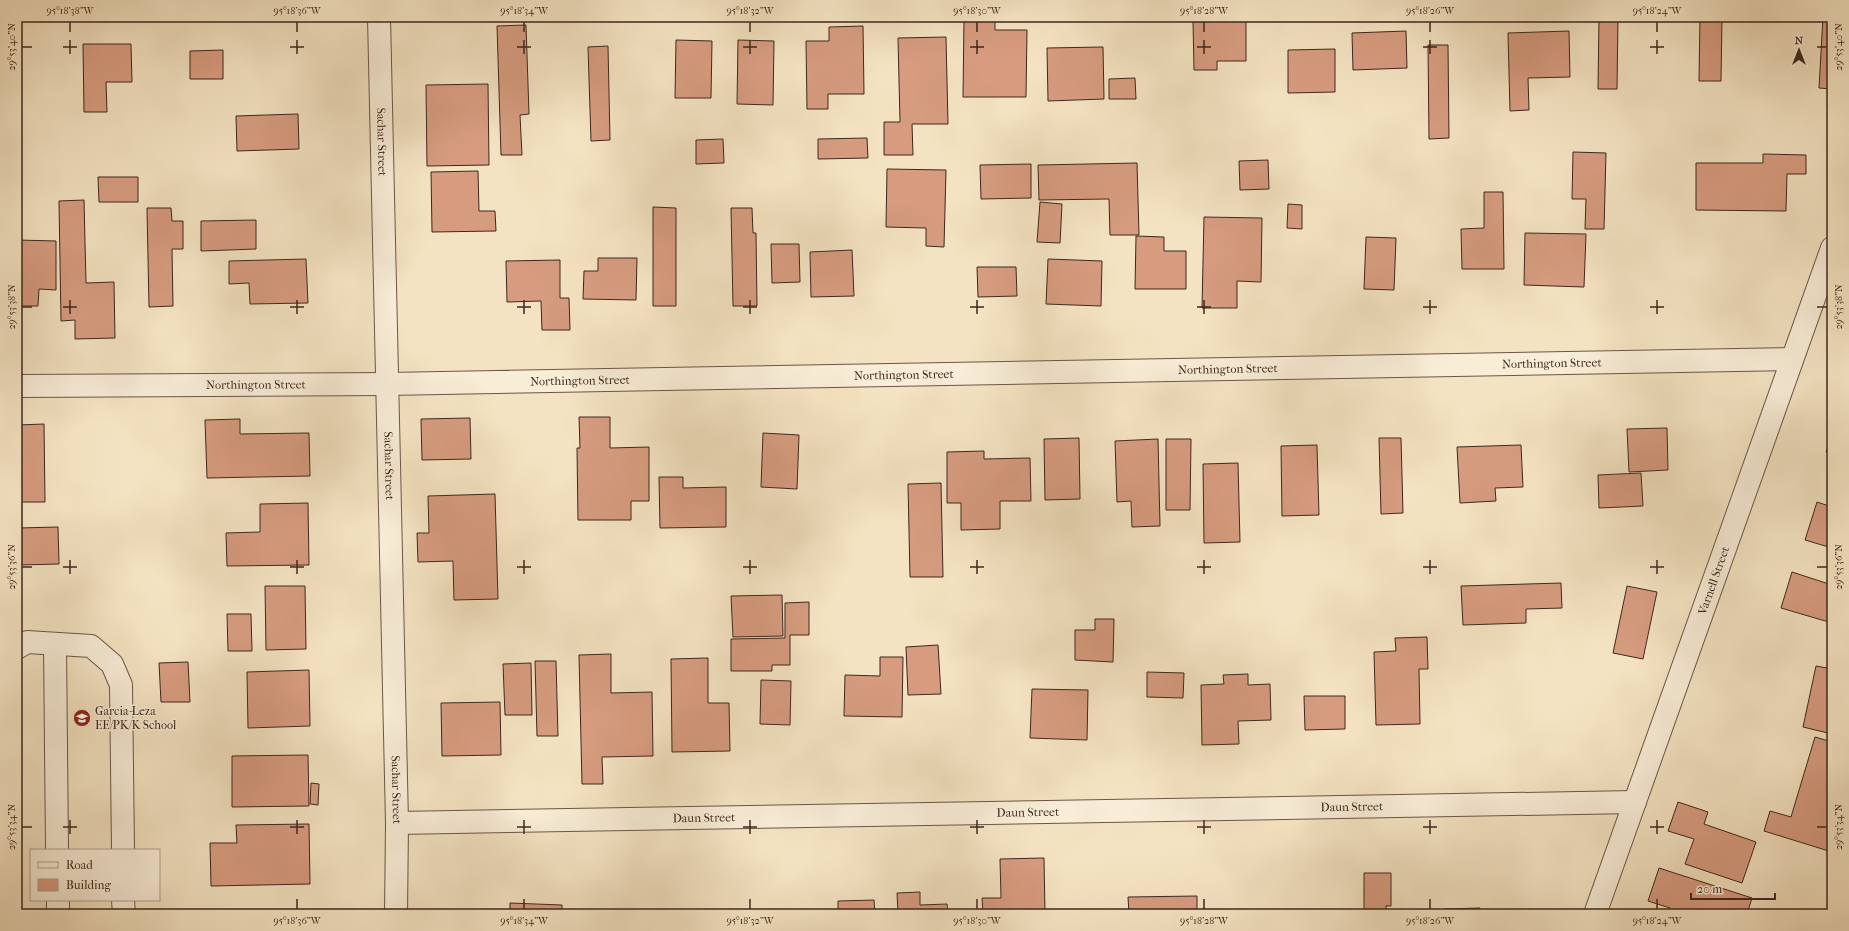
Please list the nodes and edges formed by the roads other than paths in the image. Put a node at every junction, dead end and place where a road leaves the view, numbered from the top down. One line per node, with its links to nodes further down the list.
1 (379, 17): 4 (street, Sachar Street)
2 (1832, 248): 3 (street, Varnell Street)
3 (1792, 359): 4 (street, Northington Street); 8 (street, Varnell Street)
4 (387, 384): 5 (street, Northington Street); 9 (street, Sachar Street)
5 (17, 386)
6 (55, 644): 7 (street); 10 (street); 11 (street)
7 (17, 648)
8 (1635, 802): 9 (street, Daun Street); 17 (street, Varnell Street)
9 (397, 823): 16 (street, Sachar Street)
10 (57, 849)
11 (123, 849)
12 (58, 901): 14 (street)
13 (124, 901): 15 (street)
14 (58, 914)
15 (124, 914)
16 (396, 914)
17 (1595, 914)

